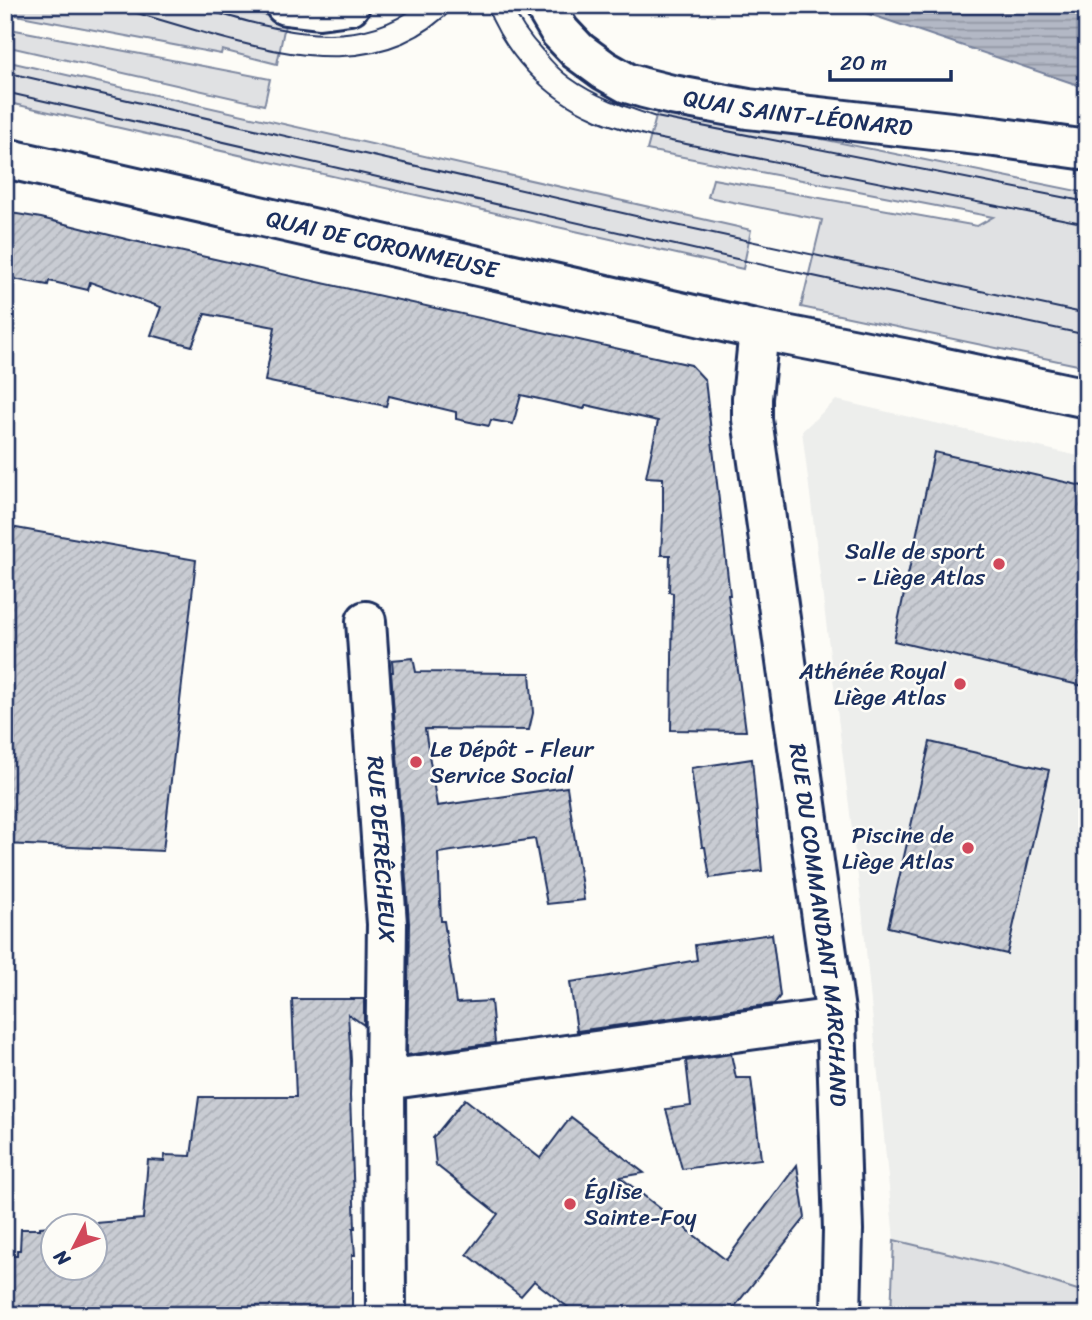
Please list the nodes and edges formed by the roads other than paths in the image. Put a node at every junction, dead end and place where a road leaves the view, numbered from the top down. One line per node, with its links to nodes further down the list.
1 (285, 5): 2 (street)
2 (350, 5)
3 (544, 5): 4 (street, QUAI SAINT-LÉONARD)
4 (1087, 150)
5 (5, 158): 6 (street, QUAI DE CORONMEUSE)
6 (759, 330): 7 (street); 9 (street, RUE DU COMMANDANT MARCHAND)
7 (1087, 398)
8 (366, 621): 10 (street, RUE DEFRÊCHEUX)
9 (836, 1018): 10 (street); 12 (street, RUE DU COMMANDANT MARCHAND)
10 (386, 1080): 11 (street, RUE DEFRÊCHEUX)
11 (386, 1315)
12 (841, 1315)

